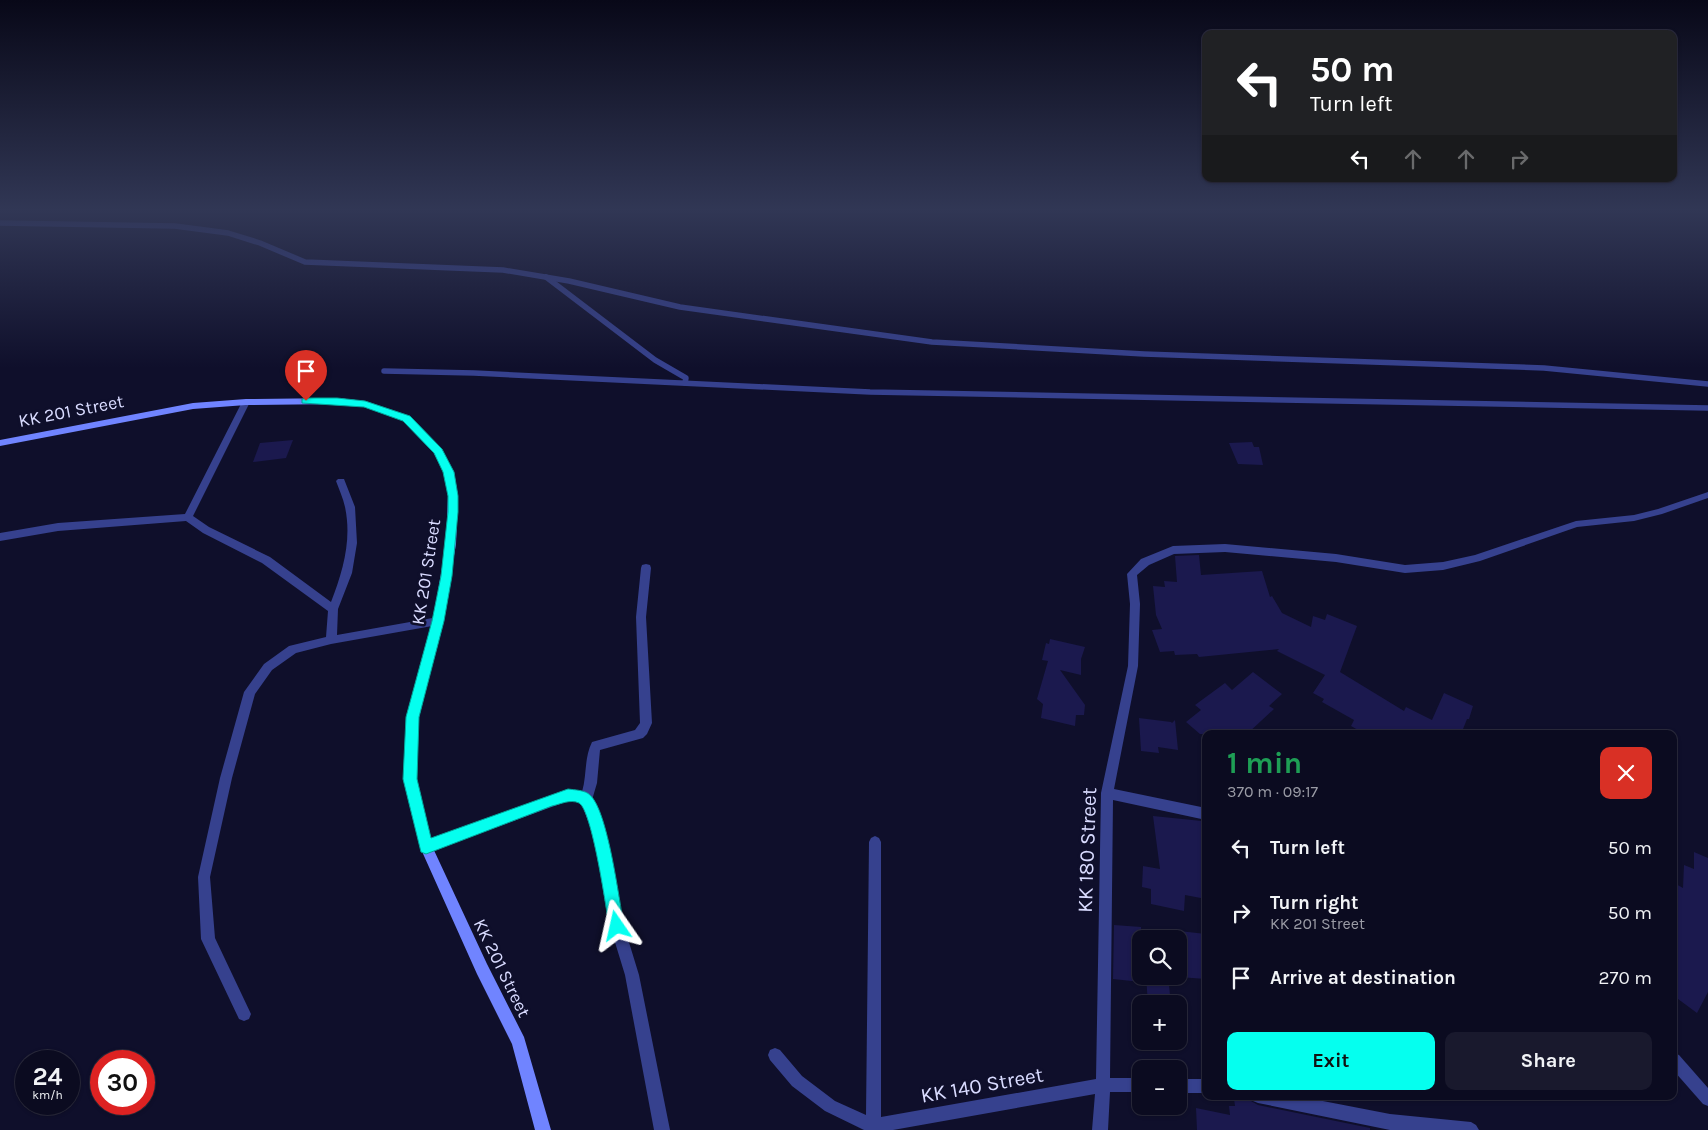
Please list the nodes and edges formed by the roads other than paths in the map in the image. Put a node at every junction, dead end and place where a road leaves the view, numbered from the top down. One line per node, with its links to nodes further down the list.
1 (313, 263): 2 (lane)
2 (544, 276): 4 (lane); 5 (lane)
3 (384, 372): 4 (lane)
4 (685, 383): 7 (lane)
5 (1708, 384)
6 (246, 402): 8 (main road, KK 201 Street); 11 (street); 15 (main road, KK 201 Street)
7 (1708, 408)
8 (0, 443)
9 (341, 480): 14 (street)
10 (1708, 495): 17 (street, KK 180 Street)
11 (188, 517): 12 (street); 14 (street)
12 (0, 536)
13 (646, 568): 18 (street)
14 (333, 609): 16 (street)
15 (438, 621): 16 (street); 21 (main road, KK 201 Street)
16 (330, 640): 22 (street)
17 (1107, 793): 19 (street); 25 (street, KK 180 Street)
18 (586, 800): 21 (street); 33 (street)
19 (1202, 813)
20 (875, 842): 31 (street)
21 (426, 847): 32 (main road, KK 201 Street)
22 (244, 1014)
23 (774, 1054): 31 (street)
24 (1677, 1063): 29 (street)
25 (1103, 1085): 26 (street, KK 140 Street); 31 (street, KK 140 Street); 34 (street, KK 180 Street)
26 (1132, 1085)
27 (1187, 1086): 28 (street)
28 (1202, 1086)
29 (1708, 1099)
30 (1278, 1100): 35 (street)
31 (873, 1128)
32 (544, 1130)
33 (662, 1130)
34 (1100, 1130)
35 (1471, 1130)

